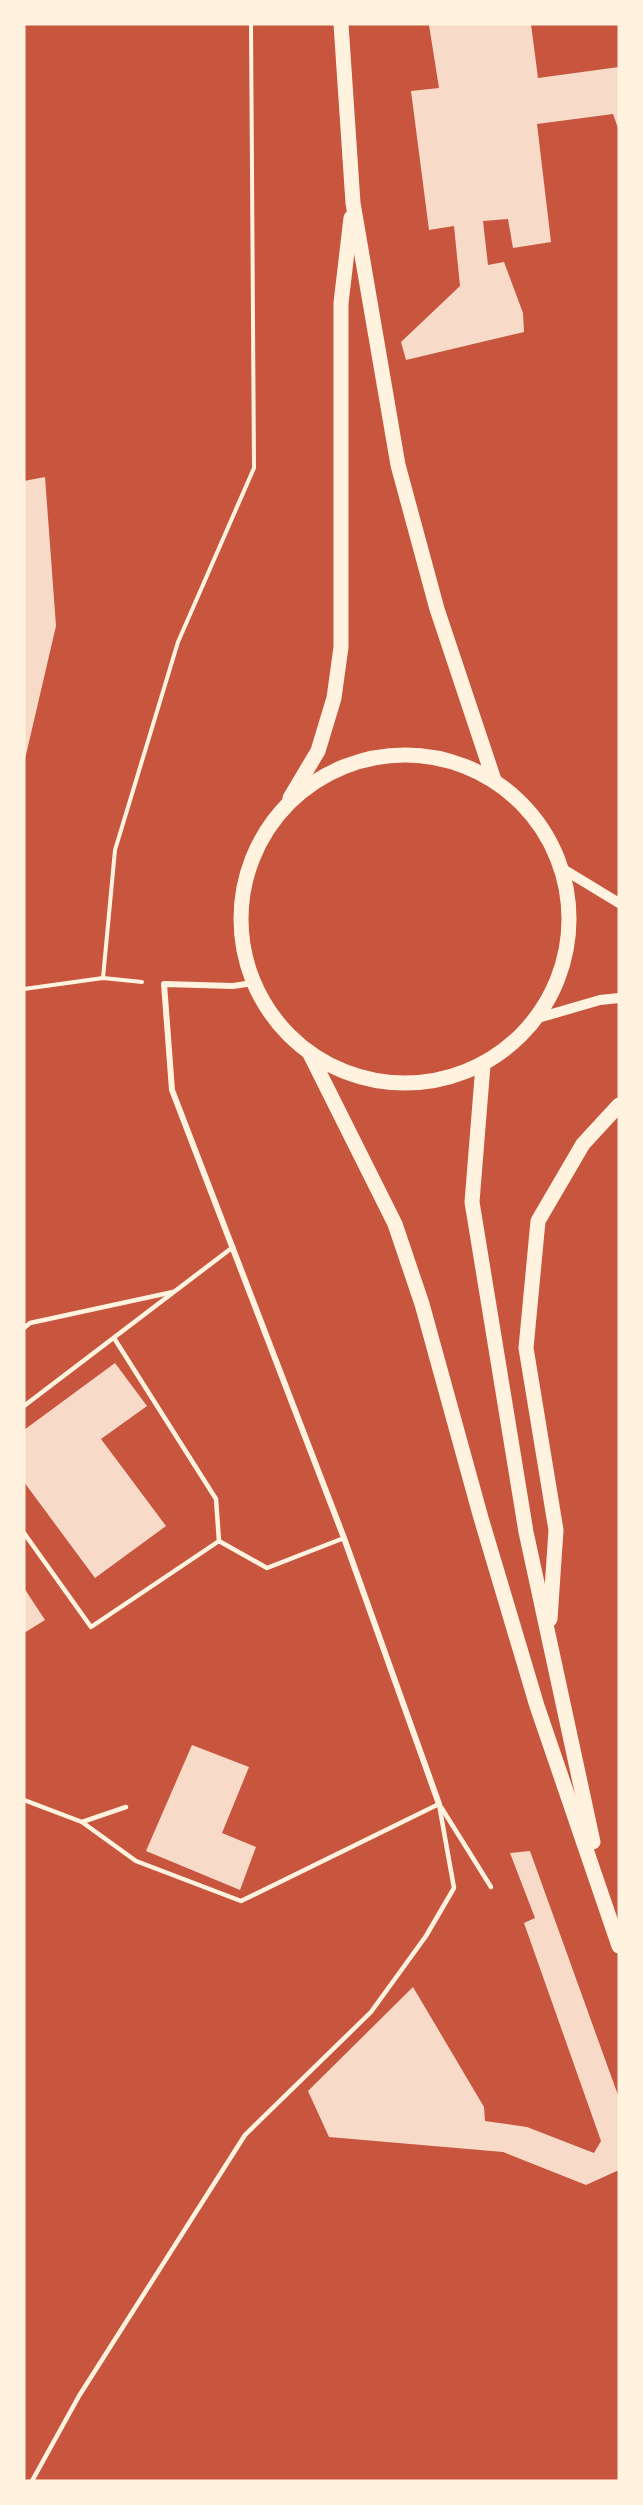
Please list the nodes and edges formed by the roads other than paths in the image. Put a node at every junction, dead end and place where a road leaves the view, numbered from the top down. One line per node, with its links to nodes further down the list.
1 (341, 24): 2 (main road)
2 (353, 203): 3 (main road); 4 (main road)
3 (494, 780): 4 (main road); 5 (main road)
4 (287, 803): 7 (main road)
5 (563, 869): 6 (street); 9 (main road)
6 (619, 903)
7 (253, 983): 10 (main road); 13 (street)
8 (619, 998): 9 (street)
9 (538, 1018): 11 (main road)
10 (310, 1054): 11 (main road); 27 (main road)
11 (483, 1065): 21 (main road)
12 (619, 1105): 21 (main road)
13 (233, 1247): 14 (lane); 19 (street)
14 (175, 1291): 15 (lane); 16 (lane)
15 (24, 1328)
16 (114, 1338): 17 (lane); 20 (lane)
17 (24, 1406)
18 (24, 1533): 20 (lane)
19 (345, 1538): 20 (lane); 23 (street)
20 (219, 1541)
21 (549, 1636): 27 (main road)
22 (24, 1800): 25 (lane)
23 (439, 1804): 25 (lane); 26 (lane); 29 (lane)
24 (126, 1807): 25 (lane)
25 (82, 1822)
26 (491, 1887)
27 (606, 1906): 28 (main road)
28 (619, 1946)
29 (32, 2481)

